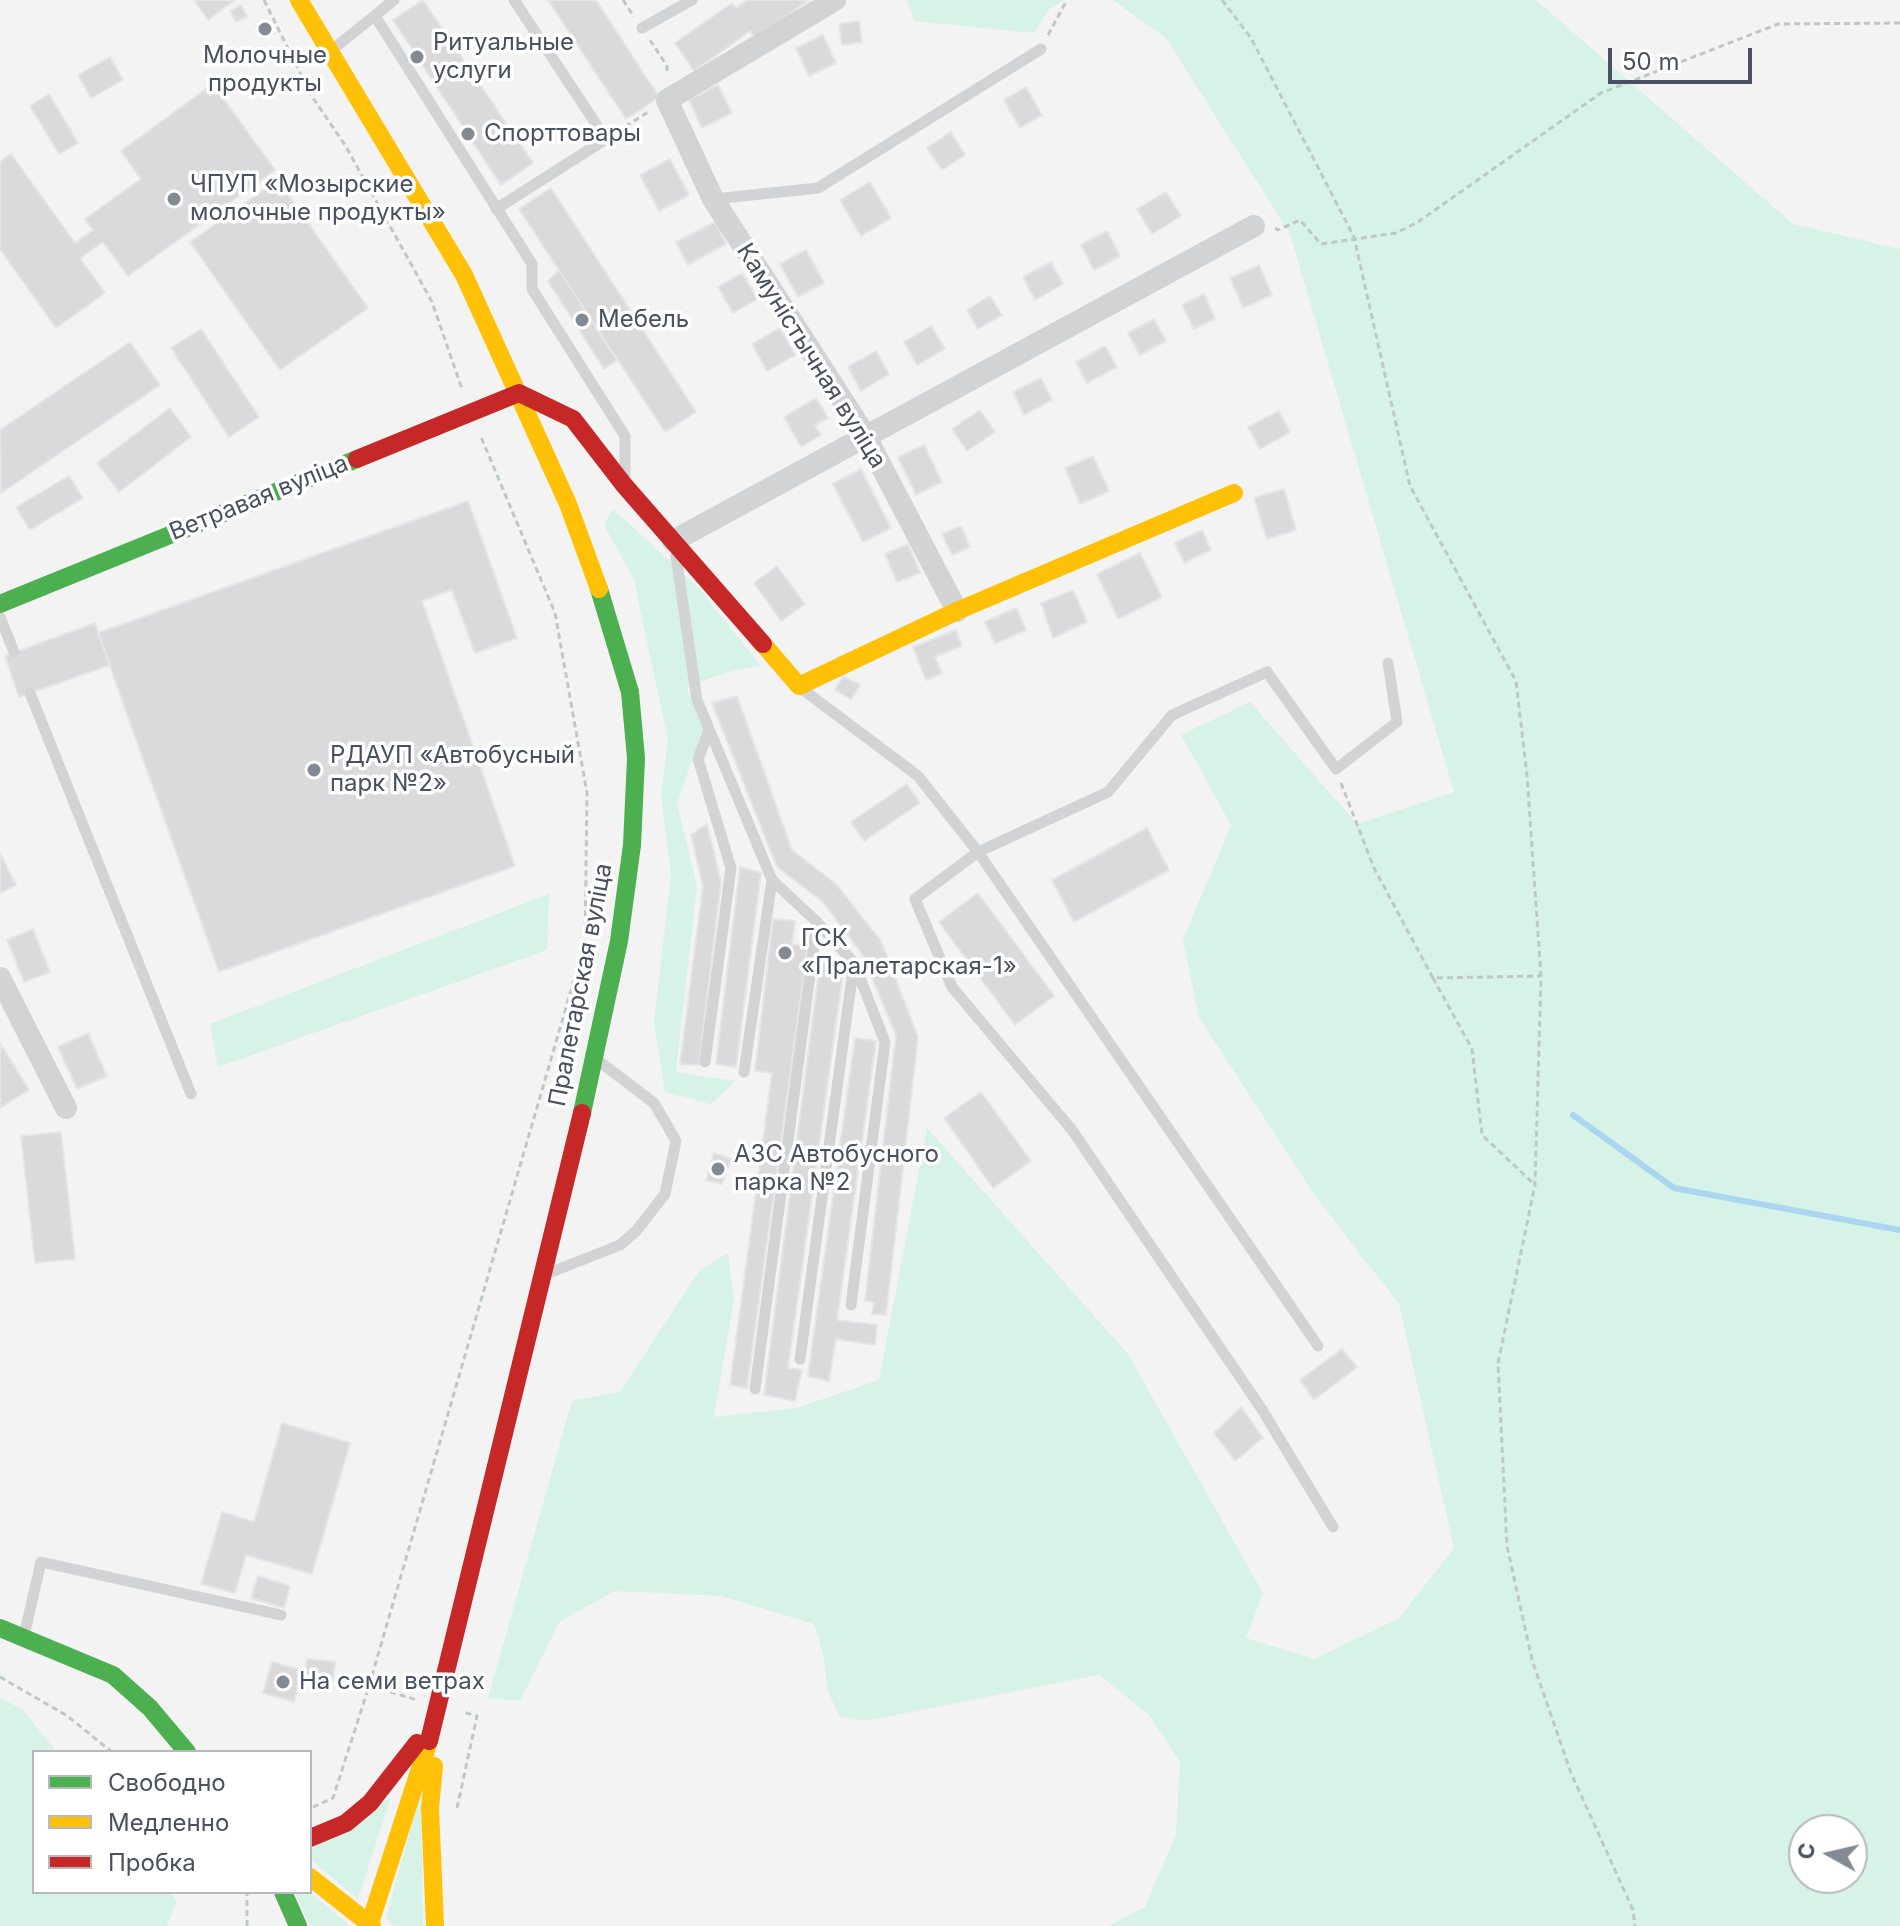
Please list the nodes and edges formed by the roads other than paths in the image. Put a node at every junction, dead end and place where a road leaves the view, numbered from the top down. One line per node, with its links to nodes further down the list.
1 (299, 0): 9 (main road, Пралетарская вуліца)
2 (394, 0): 6 (lane)
3 (514, 0): 11 (lane)
4 (692, 0): 7 (lane)
5 (835, 0): 10 (street, Камуністычная вуліца)
6 (375, 16): 9 (lane); 11 (lane)
7 (642, 28)
8 (1041, 49): 10 (lane)
9 (332, 51): 13 (main road, Пралетарская вуліца)
10 (713, 199): 14 (street, Камуністычная вуліца)
11 (496, 209): 15 (lane)
12 (1254, 226): 14 (street)
13 (519, 393): 15 (main road); 18 (main road, Ветравая вуліца); 31 (main road, Пралетарская вуліца)
14 (865, 435): 17 (street); 19 (street, Камуністычная вуліца)
15 (624, 485): 17 (main road)
16 (1234, 493): 19 (main road)
17 (673, 541): 23 (main road); 25 (lane)
18 (0, 604)
19 (957, 611): 23 (main road)
20 (0, 617): 21 (lane)
21 (14, 652)
22 (1388, 663): 26 (lane)
23 (799, 686): 26 (lane)
24 (30, 693): 34 (lane)
25 (709, 730): 27 (lane); 32 (lane)
26 (978, 852): 38 (lane); 41 (lane)
27 (772, 880): 28 (lane); 33 (lane)
28 (817, 922): 29 (lane); 40 (lane)
29 (854, 963): 37 (lane); 39 (lane)
30 (0, 978): 35 (street)
31 (595, 1059): 36 (main road, Пралетарская вуліца); 36 (lane)
32 (705, 1062)
33 (744, 1072)
34 (191, 1094)
35 (66, 1108)
36 (541, 1277): 45 (main road, Пралетарская вуліца)
37 (851, 1305)
38 (1318, 1346)
39 (800, 1359)
40 (755, 1389)
41 (1333, 1527)
42 (281, 1615): 44 (lane)
43 (0, 1628): 44 (main road)
44 (24, 1636): 46 (main road)
45 (440, 1706): 47 (main road); 50 (main road, Пралетарская вуліца); 52 (main road, Пралетарская вуліца)
46 (185, 1750)
47 (312, 1837)
48 (312, 1879): 50 (main road)
49 (284, 1894): 51 (main road)
50 (370, 1925)
51 (298, 1926)
52 (435, 1926)

